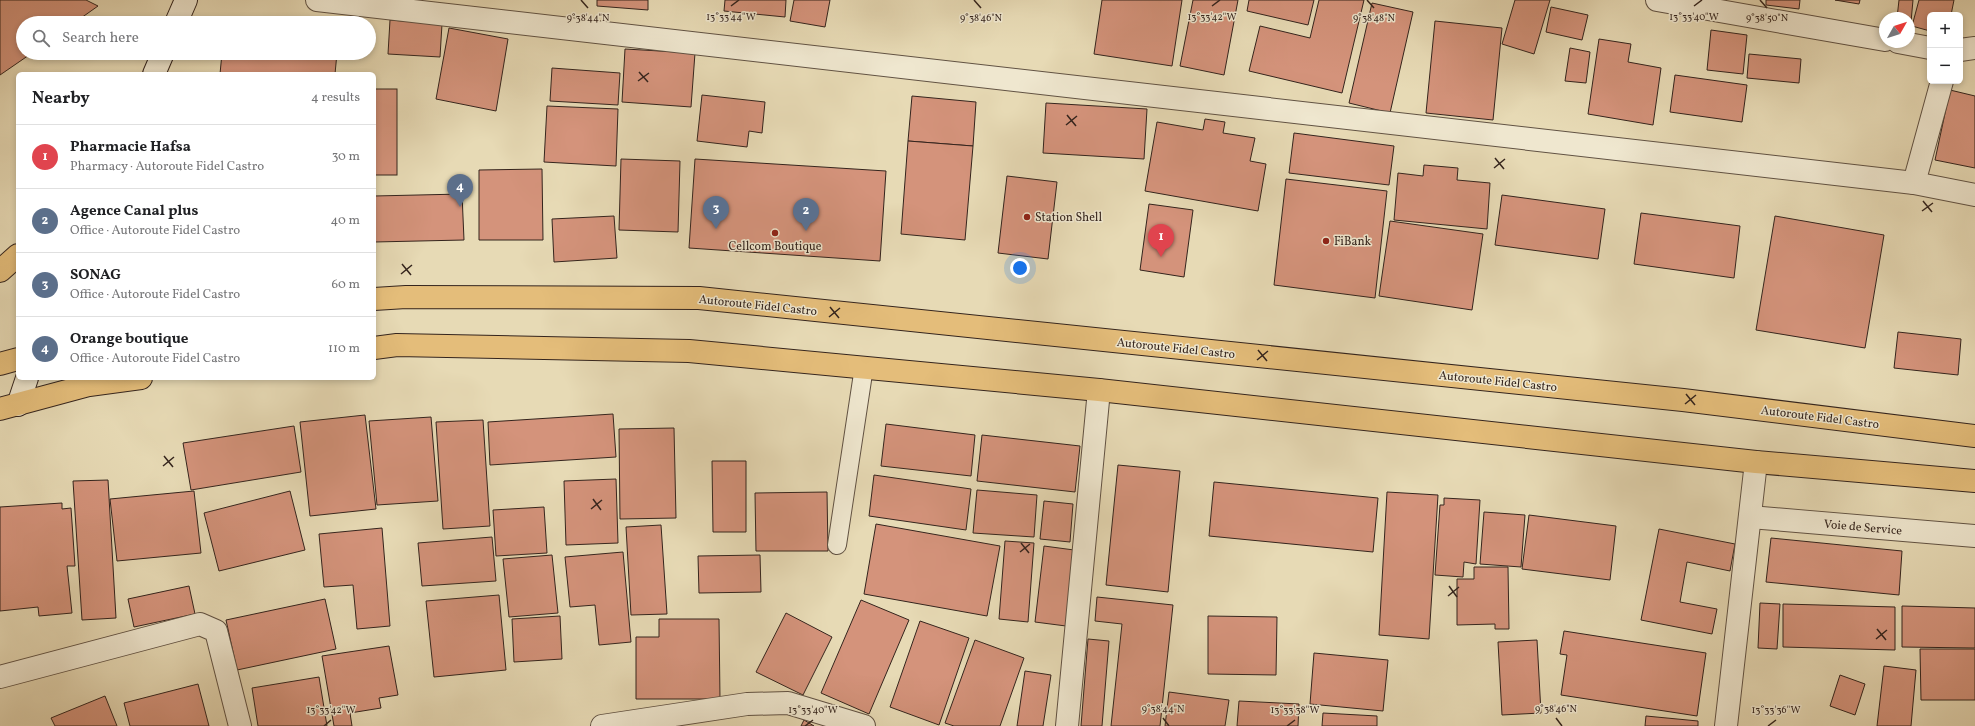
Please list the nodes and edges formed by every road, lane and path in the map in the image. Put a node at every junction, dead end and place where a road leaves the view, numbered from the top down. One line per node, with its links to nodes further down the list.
1 (186, 0): 4 (street)
2 (317, 0): 13 (street)
3 (1657, 0): 5 (street)
4 (179, 16)
5 (1879, 39)
6 (1915, 45): 7 (street)
7 (1927, 47)
8 (1975, 48): 9 (street)
9 (1963, 50)
10 (160, 60): 11 (street)
11 (155, 72)
12 (1941, 84): 13 (street)
13 (1914, 183): 14 (street)
14 (1975, 195)
15 (16, 257): 16 (highway)
16 (0, 271)
17 (376, 290): 18 (highway)
18 (406, 297): 19 (highway, Autoroute Fidel Castro); 29 (highway, Autoroute Fidel Castro)
19 (376, 299)
20 (376, 348): 23 (highway)
21 (16, 360): 22 (highway)
22 (0, 364)
23 (864, 367): 27 (highway); 34 (lane)
24 (26, 380): 28 (street)
25 (107, 380): 26 (highway)
26 (90, 381): 28 (highway)
27 (1099, 390): 30 (highway); 39 (street)
28 (9, 407)
29 (1975, 436)
30 (1756, 462): 31 (highway); 32 (street)
31 (1975, 481)
32 (1750, 517): 33 (street, Voie de Service); 40 (street)
33 (1975, 536)
34 (837, 545)
35 (0, 677): 36 (street)
36 (240, 726)
37 (602, 726): 38 (street)
38 (864, 726)
39 (1067, 726)
40 (1726, 726)

